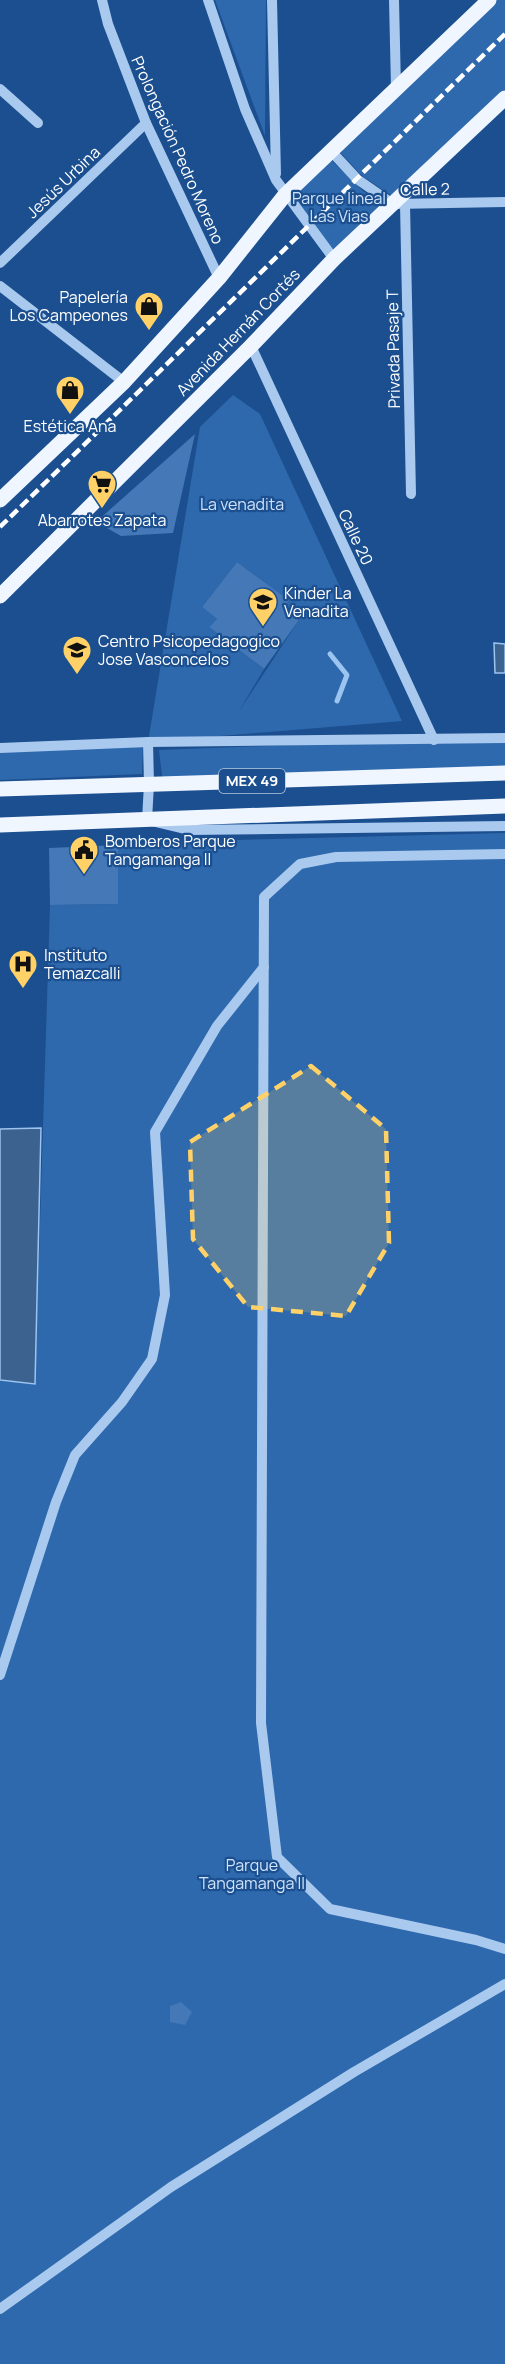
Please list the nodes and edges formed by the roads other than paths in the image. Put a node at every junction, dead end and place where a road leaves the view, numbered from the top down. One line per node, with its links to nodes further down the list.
1 (102, 0): 10 (street, Prolongación Pedro Moreno)
2 (208, 0): 12 (street)
3 (272, 0): 12 (street)
4 (394, 0): 6 (street)
5 (489, 0): 6 (main road)
6 (396, 88): 11 (main road)
7 (0, 89): 9 (street)
8 (505, 98): 15 (main road, Avenida Hernán Cortés)
9 (38, 123)
10 (146, 123): 17 (street, Jesús Urbina); 18 (street, Prolongación Pedro Moreno)
11 (331, 151): 13 (main road); 15 (street, Calle 2)
12 (276, 180): 13 (street)
13 (285, 195): 16 (street); 18 (main road)
14 (505, 202): 15 (street, Calle 2)
15 (399, 204): 16 (main road, Avenida Hernán Cortés); 22 (street, Privada Pasaje T)
16 (334, 259): 20 (main road, Avenida Hernán Cortés)
17 (0, 263)
18 (219, 278): 21 (main road)
19 (0, 286): 21 (street)
20 (251, 346): 24 (main road, Avenida Hernán Cortés); 26 (street, Calle 20)
21 (124, 382): 23 (main road)
22 (411, 494)
23 (0, 500)
24 (0, 596)
25 (505, 738): 26 (street)
26 (434, 740): 27 (street)
27 (148, 742): 28 (street); 30 (street)
28 (0, 748)
29 (505, 773): 30 (main road, MEX 49)
30 (149, 784): 31 (main road, MEX 49); 34 (street)
31 (0, 789)
32 (505, 806): 33 (main road, MEX 49)
33 (440, 809): 34 (main road, MEX 49); 37 (street)
34 (147, 820): 35 (main road, MEX 49); 37 (street)
35 (0, 825)
36 (505, 826): 37 (street)
37 (441, 827)
38 (505, 854): 39 (street)
39 (264, 967): 40 (street); 41 (street)
40 (0, 1675)
41 (505, 1949)
42 (505, 1984): 43 (street)
43 (0, 2309)

